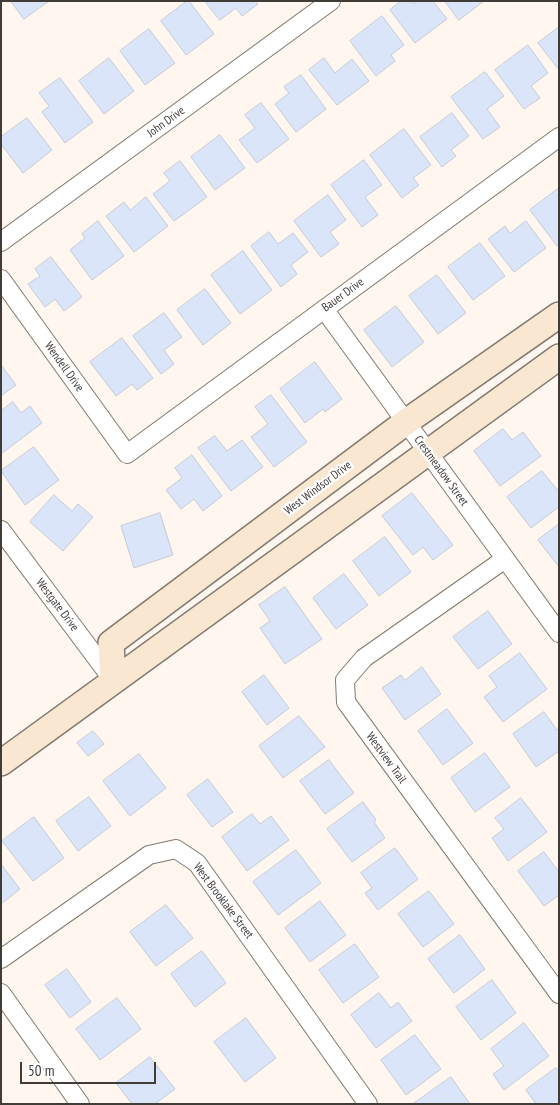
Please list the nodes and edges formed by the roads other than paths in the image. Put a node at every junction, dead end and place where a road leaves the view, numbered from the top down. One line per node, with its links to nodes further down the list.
1 (331, 1): 3 (street, John Drive)
2 (559, 137): 5 (street, Bauer Drive)
3 (1, 242)
4 (1, 279): 10 (street, Wendell Drive)
5 (324, 309): 8 (street, Crestmeadow Street); 10 (street, Bauer Drive)
6 (559, 315): 8 (street, West Windsor Drive)
7 (559, 357): 9 (street)
8 (406, 422): 9 (street, Crestmeadow Street); 14 (street, West Windsor Drive)
9 (427, 451): 12 (street, Crestmeadow Street); 14 (street)
10 (127, 454)
11 (1, 530): 14 (street, Westgate Drive)
12 (506, 559): 13 (street, Crestmeadow Street); 18 (street, Westview Trail)
13 (559, 633)
14 (113, 680): 15 (street)
15 (1, 763)
16 (1, 959): 20 (street, West Brooklake Street)
17 (1, 994): 19 (street)
18 (559, 994)
19 (80, 1104)
20 (368, 1104)

